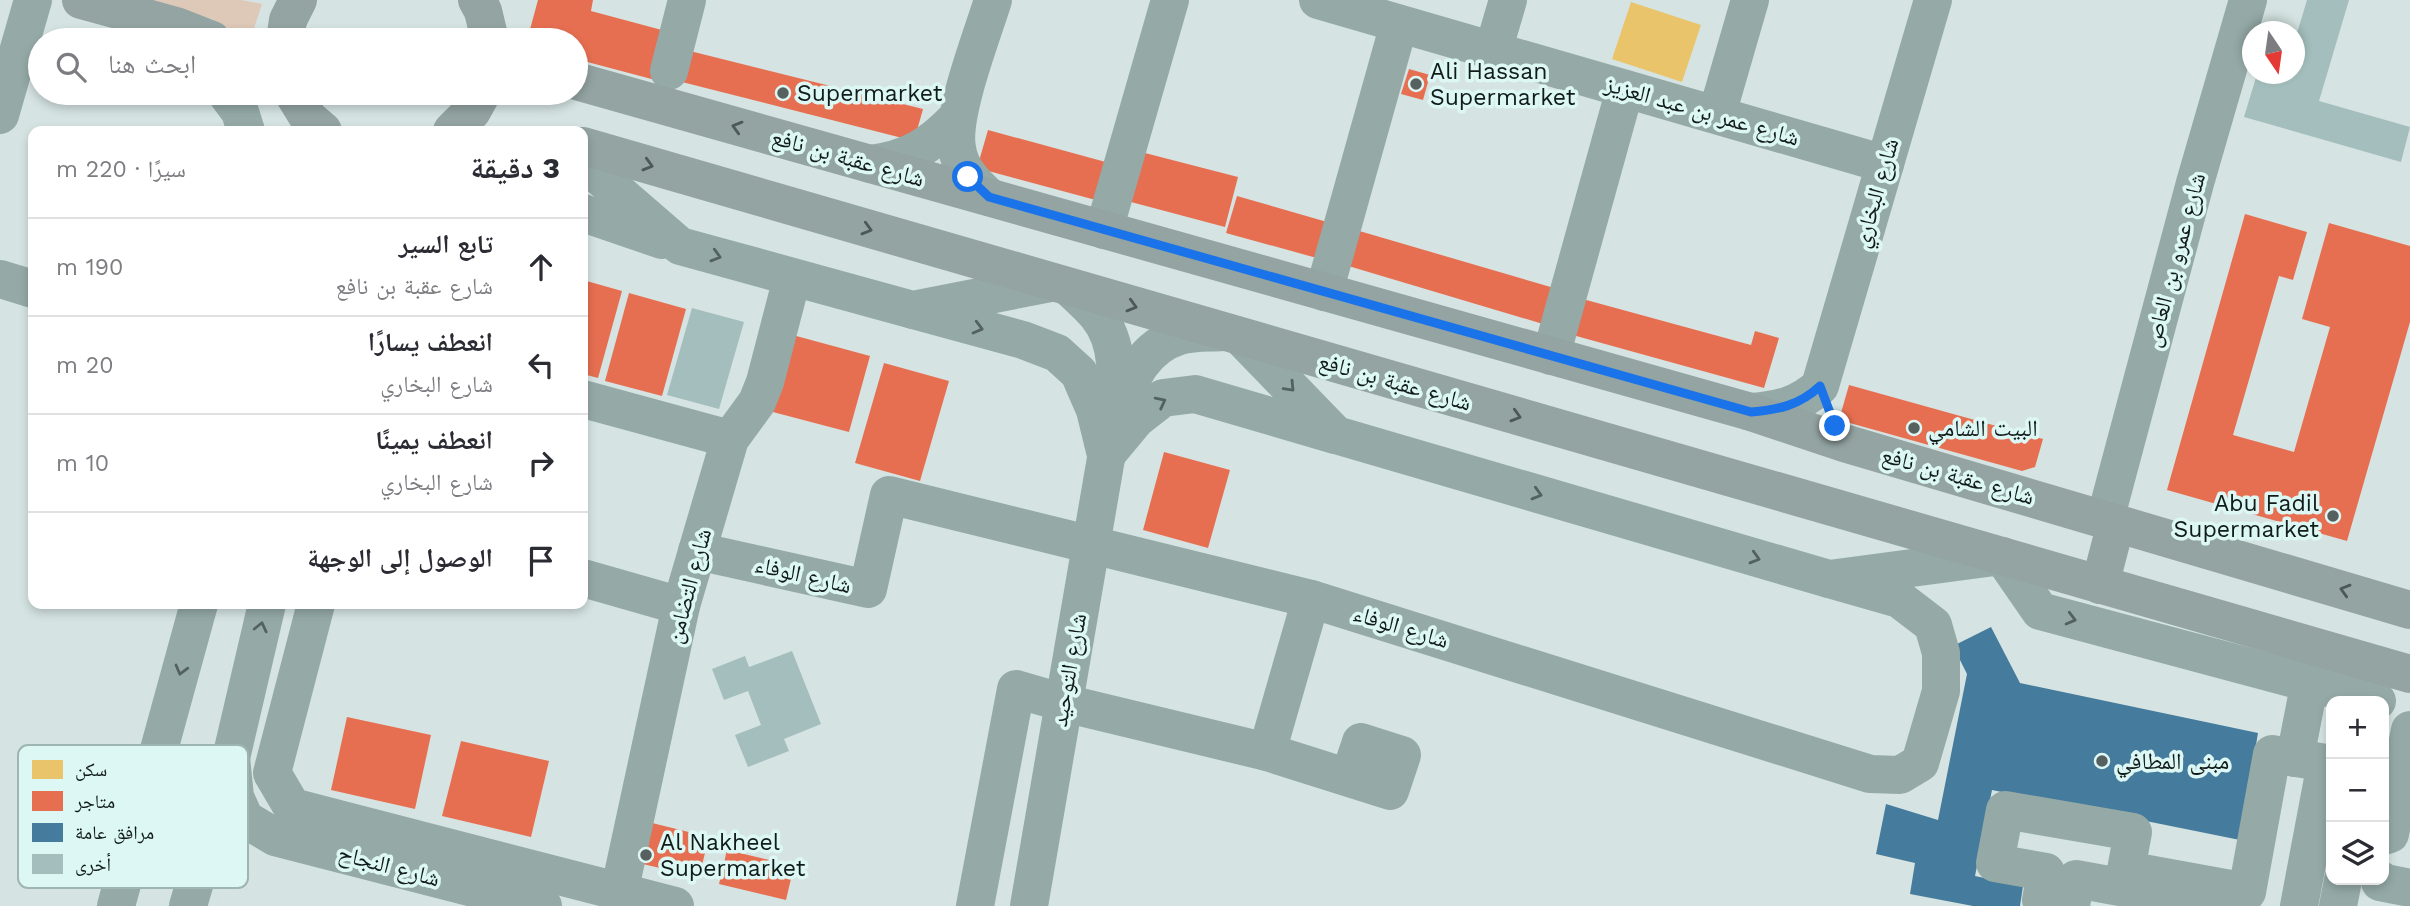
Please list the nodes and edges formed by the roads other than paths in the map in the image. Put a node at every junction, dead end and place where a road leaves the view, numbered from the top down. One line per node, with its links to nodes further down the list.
1 (33, 0): 22 (street)
2 (81, 0): 13 (main road)
3 (298, 0): 14 (main road)
4 (687, 0): 16 (street)
5 (993, 0): 23 (street)
6 (1171, 0): 32 (street)
7 (1318, 0): 12 (street, شارع عمر بن عبد العزيز)
8 (1508, 0): 15 (street)
9 (1750, 0): 21 (street)
10 (1933, 0): 28 (street, شارع البخاري)
11 (2248, 0): 49 (street, شارع عمرو بن العاص)
12 (1399, 23): 15 (street, شارع عمر بن عبد العزيز); 38 (street)
13 (164, 28)
14 (287, 28)
15 (1493, 51): 18 (street, شارع عمر بن عبد العزيز)
16 (669, 71)
17 (588, 84): 27 (main road, شارع عقبة بن نافع, one-way to 17)
18 (1625, 89): 21 (street, شارع عمر بن عبد العزيز); 41 (street)
19 (235, 105): 24 (street)
20 (475, 105): 25 (main road)
21 (1717, 114): 28 (street, شارع عمر بن عبد العزيز)
22 (0, 116)
23 (957, 118): 27 (street); 30 (street)
24 (244, 126)
25 (458, 126)
26 (588, 147): 36 (main road, شارع عقبة بن نافع, one-way to 36)
27 (870, 164): 30 (main road, شارع عقبة بن نافع)
28 (1885, 164): 42 (street, شارع البخاري)
29 (588, 166): 33 (street)
30 (989, 197): 32 (main road, شارع عقبة بن نافع)
31 (588, 215): 33 (street)
32 (1104, 230): 38 (main road, شارع عقبة بن نافع)
33 (680, 246): 34 (street, one-way to 34)
34 (792, 278): 39 (street); 46 (street, شارع التضامن)
35 (0, 279): 37 (street)
36 (1060, 286): 39 (street); 40 (main road, شارع عقبة بن نافع, one-way to 40); 48 (street, شارع التوحيد)
37 (28, 287)
38 (1324, 292): 41 (main road, شارع عقبة بن نافع)
39 (913, 310): 48 (street, one-way to 48)
40 (1233, 335): 45 (street, one-way to 45); 48 (street, شارع التوحيد); 52 (main road, شارع عقبة بن نافع, one-way to 52)
41 (1550, 356): 44 (main road, شارع عقبة بن نافع)
42 (1820, 386): 44 (street); 47 (street)
43 (588, 401): 46 (street)
44 (1751, 412): 47 (main road, شارع عقبة بن نافع)
45 (1336, 435): 48 (street, شارع الوفاء, one-way to 45); 54 (street, شارع الوفاء, one-way to 54)
46 (730, 439): 51 (street, شارع التضامن)
47 (1844, 443): 49 (main road, شارع عقبة بن نافع)
48 (1108, 445): 50 (street, شارع التوحيد)
49 (2111, 522): 55 (main road); 61 (main road, شارع عقبة بن نافع, one-way to 49)
50 (1091, 544): 51 (street, شارع الوفاء); 56 (street, شارع الوفاء); 64 (street, شارع التوحيد)
51 (697, 551): 57 (street, شارع التضامن)
52 (2002, 556): 54 (street); 55 (main road, شارع عقبة بن نافع); 62 (street, one-way to 62)
53 (588, 579): 57 (street)
54 (1829, 579): 56 (street, شارع الوفاء)
55 (2100, 585): 63 (main road, شارع عقبة بن نافع)
56 (1311, 599): 69 (street)
57 (681, 606): 79 (street, شارع التضامن)
58 (198, 609): 67 (street, one-way to 67)
59 (266, 609): 68 (street, one-way to 59)
60 (315, 609): 79 (street)
61 (2410, 610)
62 (2310, 681): 63 (street); 70 (street)
63 (2396, 685): 65 (street)
64 (1064, 703): 69 (street); 83 (street); 84 (street, شارع التوحيد)
65 (2410, 711)
66 (2410, 730): 76 (street)
67 (160, 745)
68 (234, 745)
69 (1267, 752): 71 (street)
70 (2308, 752): 85 (street); 88 (street); 89 (street)
71 (1349, 778)
72 (248, 821): 74 (street, شارع النجاح)
73 (2327, 822): 90 (street)
74 (275, 836): 75 (street, شارع النجاح); 81 (street, شارع النجاح)
75 (248, 840)
76 (2389, 852)
77 (2342, 885): 91 (street)
78 (121, 888): 80 (street, one-way to 80)
79 (619, 900): 82 (street)
80 (116, 906)
81 (543, 906)
82 (675, 906)
83 (975, 906)
84 (1029, 906)
85 (2028, 906)
86 (2083, 906): 87 (street)
87 (2158, 906)
88 (2223, 906)
89 (2299, 906)
90 (2312, 906)
91 (2338, 906)

